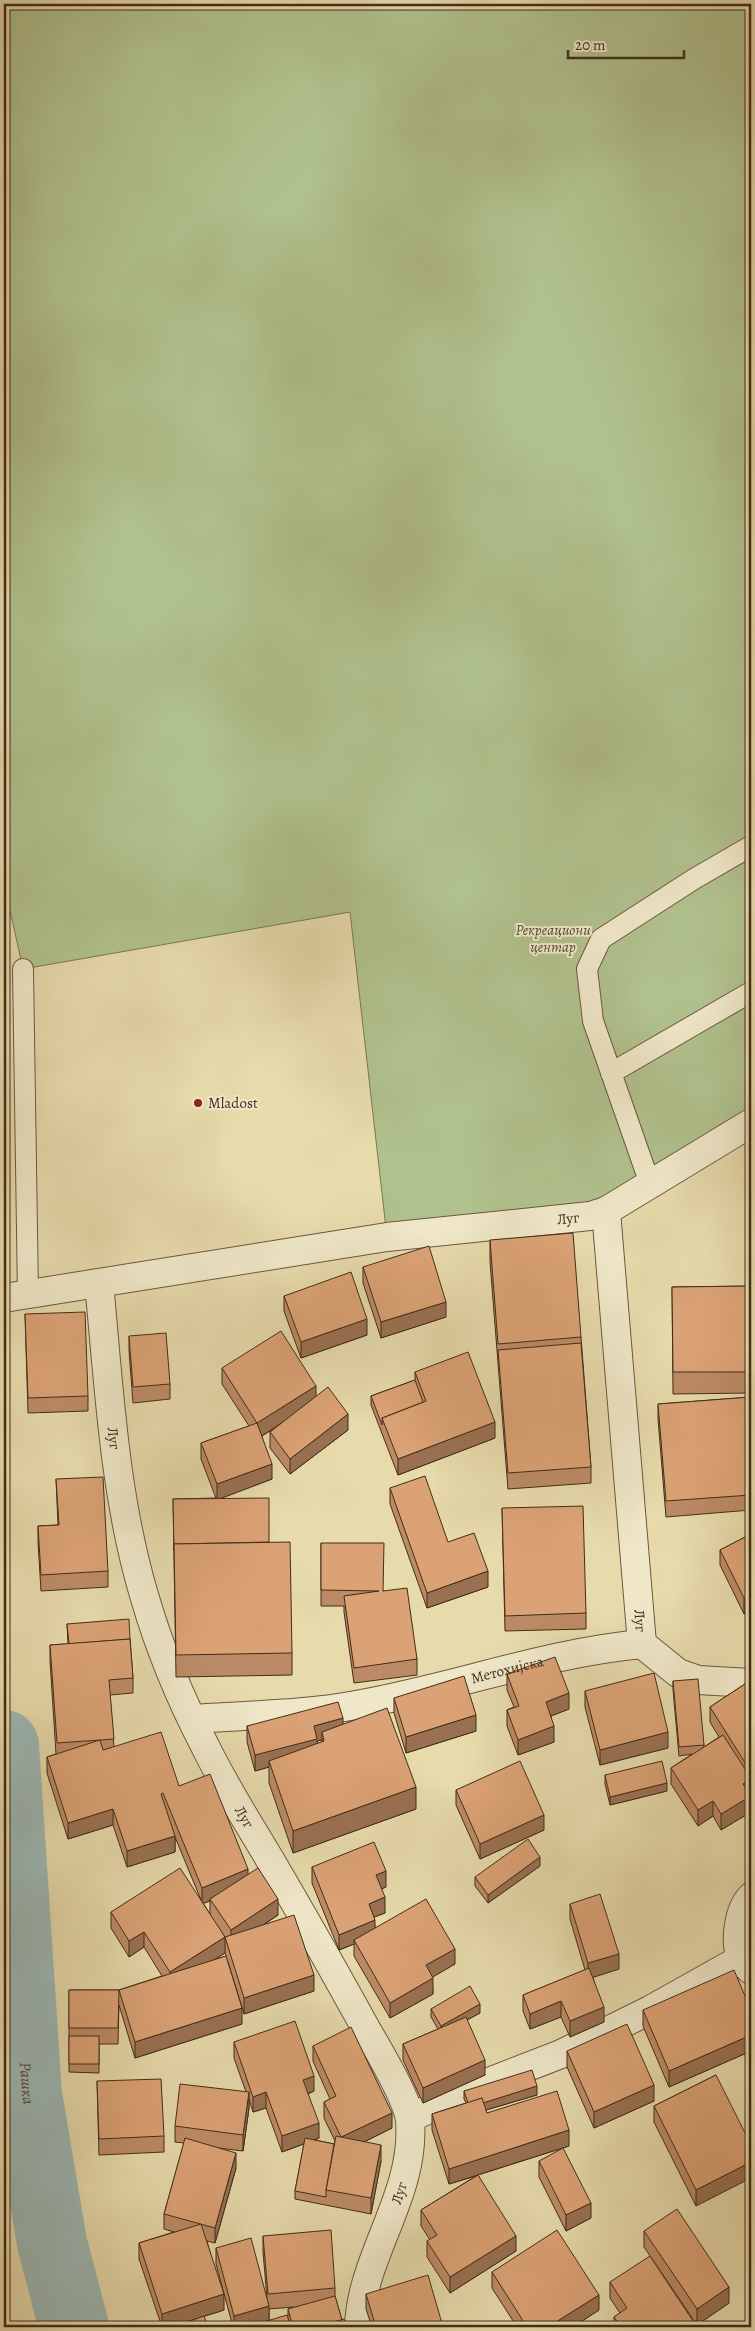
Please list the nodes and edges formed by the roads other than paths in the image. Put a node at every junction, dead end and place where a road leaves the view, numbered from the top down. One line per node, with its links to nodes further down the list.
1 (751, 846): 4 (lane)
2 (23, 968): 9 (lane)
3 (751, 992): 4 (lane)
4 (611, 1073): 6 (lane)
5 (751, 1124): 6 (street)
6 (650, 1184): 7 (street)
7 (606, 1211): 8 (street, Луг); 10 (street, Луг)
8 (99, 1283): 9 (street, Луг); 12 (street, Луг)
9 (16, 1296)
10 (642, 1644): 11 (street); 12 (street, Метохијска)
11 (751, 1683)
12 (193, 1719): 15 (street, Луг)
13 (751, 1897): 14 (street)
14 (746, 1964): 15 (street)
15 (410, 2118): 16 (street, Луг)
16 (359, 2327)

